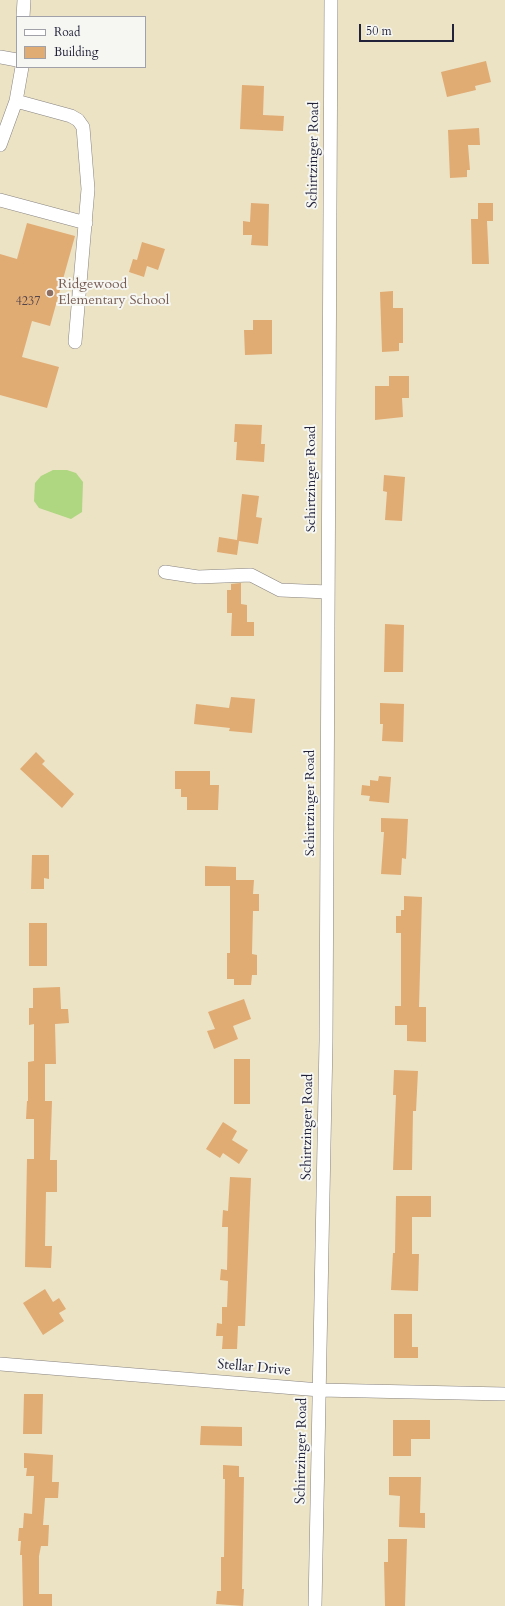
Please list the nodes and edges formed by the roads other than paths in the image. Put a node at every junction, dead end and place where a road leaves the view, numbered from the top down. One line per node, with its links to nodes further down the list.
1 (24, 0): 3 (street)
2 (332, 0): 13 (street, Schirtzinger Road)
3 (23, 16)
4 (0, 57): 5 (street)
5 (16, 60)
6 (22, 68): 7 (street)
7 (16, 101): 8 (street); 10 (street)
8 (0, 145)
9 (0, 200): 10 (street)
10 (86, 223): 11 (street)
11 (75, 342)
12 (165, 572): 13 (street)
13 (328, 592): 15 (street, Schirtzinger Road)
14 (0, 1364): 15 (street, Stellar Drive)
15 (320, 1390): 16 (street, Stellar Drive); 17 (street, Schirtzinger Road)
16 (505, 1394)
17 (315, 1606)

